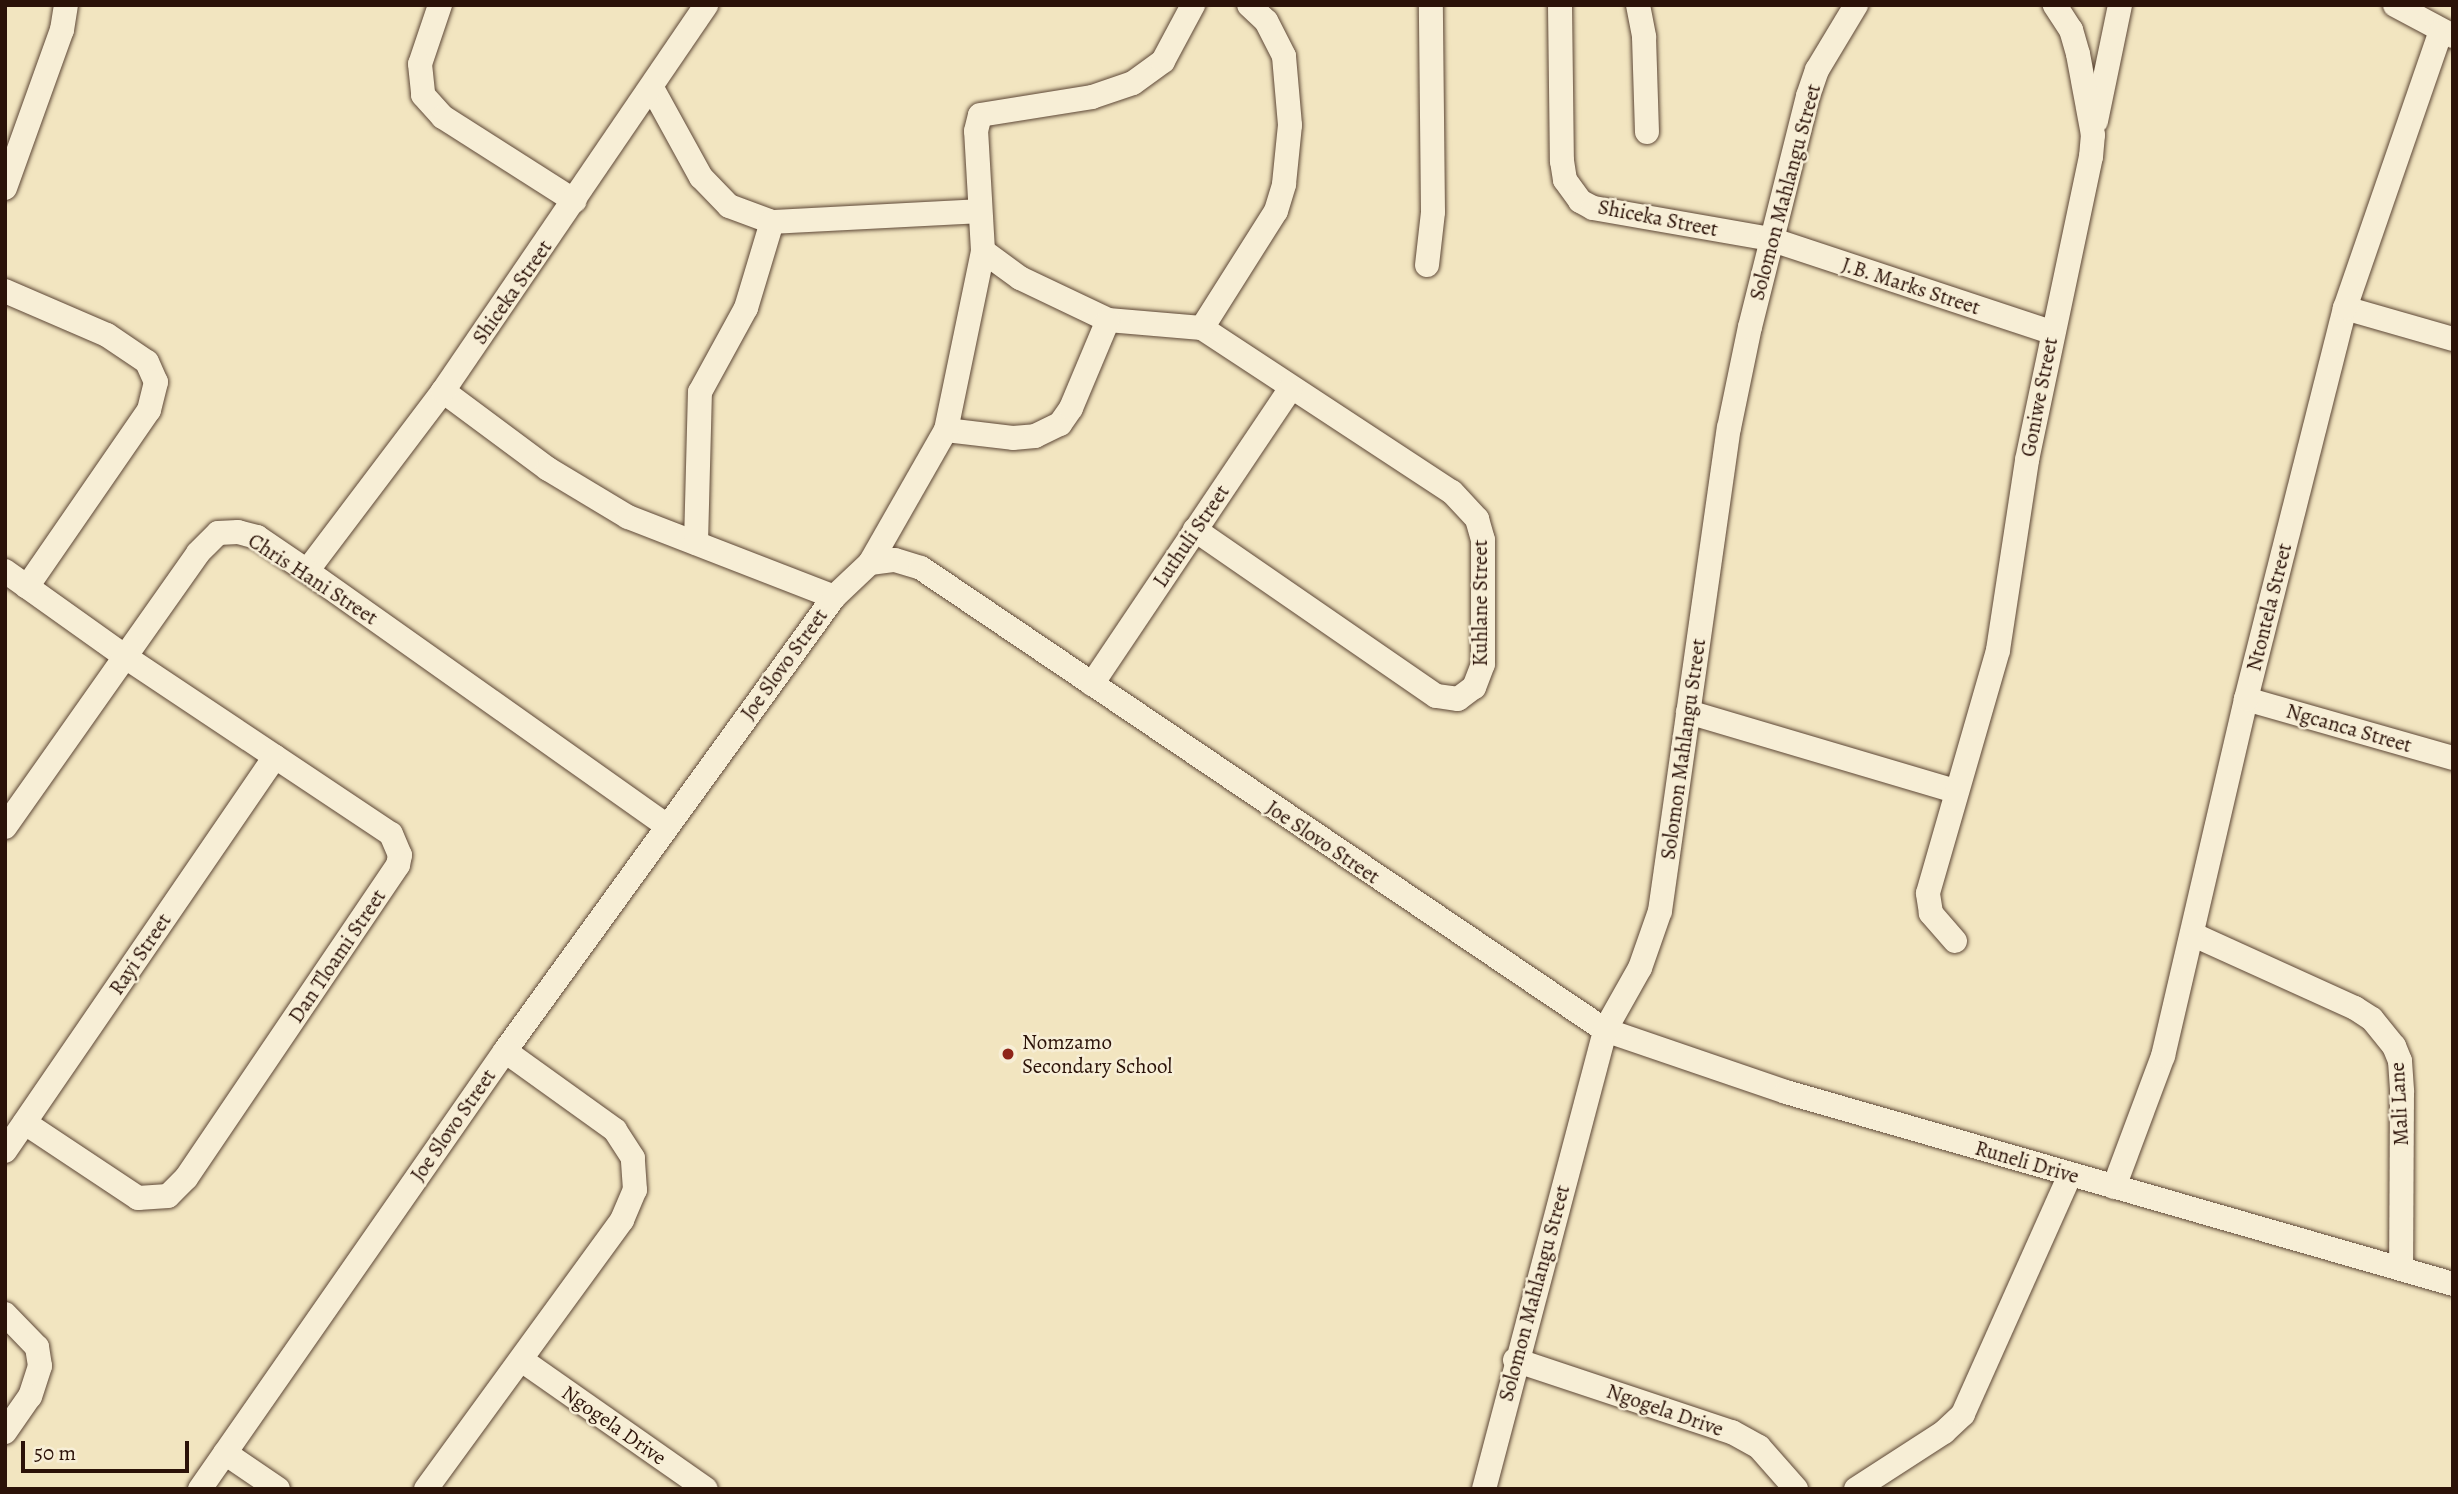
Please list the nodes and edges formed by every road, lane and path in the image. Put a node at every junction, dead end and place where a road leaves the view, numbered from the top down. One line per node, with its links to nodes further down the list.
1 (66, 5): 17 (street)
2 (440, 5): 18 (street)
3 (706, 5): 14 (street, Shiceka Street)
4 (1193, 5): 19 (street)
5 (1250, 5): 27 (street)
6 (1431, 5): 23 (street)
7 (1560, 5): 21 (street, Shiceka Street)
8 (1638, 5): 15 (street)
9 (1856, 5): 21 (street, Solomon Mahlangu Street)
10 (2055, 5): 16 (street, Goniwe Street)
11 (2120, 5): 16 (street)
12 (2395, 5): 13 (street)
13 (2447, 34): 25 (street, Ntontela Street)
14 (652, 88): 18 (street, Shiceka Street); 20 (street)
15 (1647, 132)
16 (2093, 135): 28 (street, Goniwe Street)
17 (5, 188)
18 (575, 201): 31 (street, Shiceka Street)
19 (980, 211): 20 (street); 22 (street)
20 (772, 222): 34 (street)
21 (1770, 239): 28 (street, J.B. Marks Street); 43 (street, Solomon Mahlangu Street)
22 (983, 251): 26 (street); 32 (street)
23 (1427, 265)
24 (5, 290): 38 (street)
25 (2345, 308): 29 (street); 42 (street, Ntontela Street)
26 (1108, 320): 27 (street); 32 (street)
27 (1202, 327): 30 (street, Kuhlane Street)
28 (2052, 332): 46 (street, Goniwe Street)
29 (2453, 339)
30 (1290, 389): 33 (street, Luthuli Street); 33 (street, Kuhlane Street)
31 (443, 391): 34 (street); 37 (street, Shiceka Street)
32 (946, 430): 35 (street)
33 (1195, 530): 41 (street, Luthuli Street)
34 (696, 542): 39 (street)
35 (870, 563): 39 (street, Joe Slovo Street); 41 (street, Joe Slovo Street)
36 (5, 571): 38 (street, Dan Tloami Street)
37 (307, 571): 40 (street, Chris Hani Street); 47 (street, Chris Hani Street)
38 (27, 587): 40 (street, Dan Tloami Street)
39 (834, 597): 47 (street, Joe Slovo Street)
40 (127, 658): 44 (street, Dan Tloami Street); 48 (street, Chris Hani Street)
41 (1092, 684): 51 (street, Joe Slovo Street)
42 (2246, 699): 45 (street, Ngcanca Street); 49 (street, Ntontela Street)
43 (1688, 712): 46 (street); 51 (street, Solomon Mahlangu Street)
44 (275, 756): 53 (street, Rayi Street); 53 (street, Dan Tloami Street)
45 (2453, 758)
46 (1954, 791): 50 (street, Goniwe Street)
47 (666, 825): 52 (street, Joe Slovo Street)
48 (5, 827)
49 (2194, 934): 56 (street, Ntontela Street); 57 (street, Mali Lane)
50 (1955, 941)
51 (1605, 1030): 55 (street, Runeli Drive); 61 (street, Solomon Mahlangu Street)
52 (505, 1051): 60 (street); 63 (street, Joe Slovo Street)
53 (25, 1124): 54 (street, Rayi Street)
54 (5, 1151)
55 (2070, 1175): 56 (street, Runeli Drive); 70 (street)
56 (2114, 1188): 57 (street, Runeli Drive)
57 (2401, 1268): 58 (street, Runeli Drive)
58 (2453, 1284)
59 (5, 1314): 62 (street)
60 (523, 1360): 66 (street); 67 (street, Ngogela Drive)
61 (1516, 1360): 68 (street, Solomon Mahlangu Street); 69 (street, Ngogela Drive)
62 (5, 1432)
63 (225, 1453): 64 (street, Joe Slovo Street); 65 (street)
64 (200, 1489)
65 (278, 1489)
66 (426, 1489)
67 (706, 1489)
68 (1484, 1489)
69 (1796, 1489)
70 (1856, 1489)

